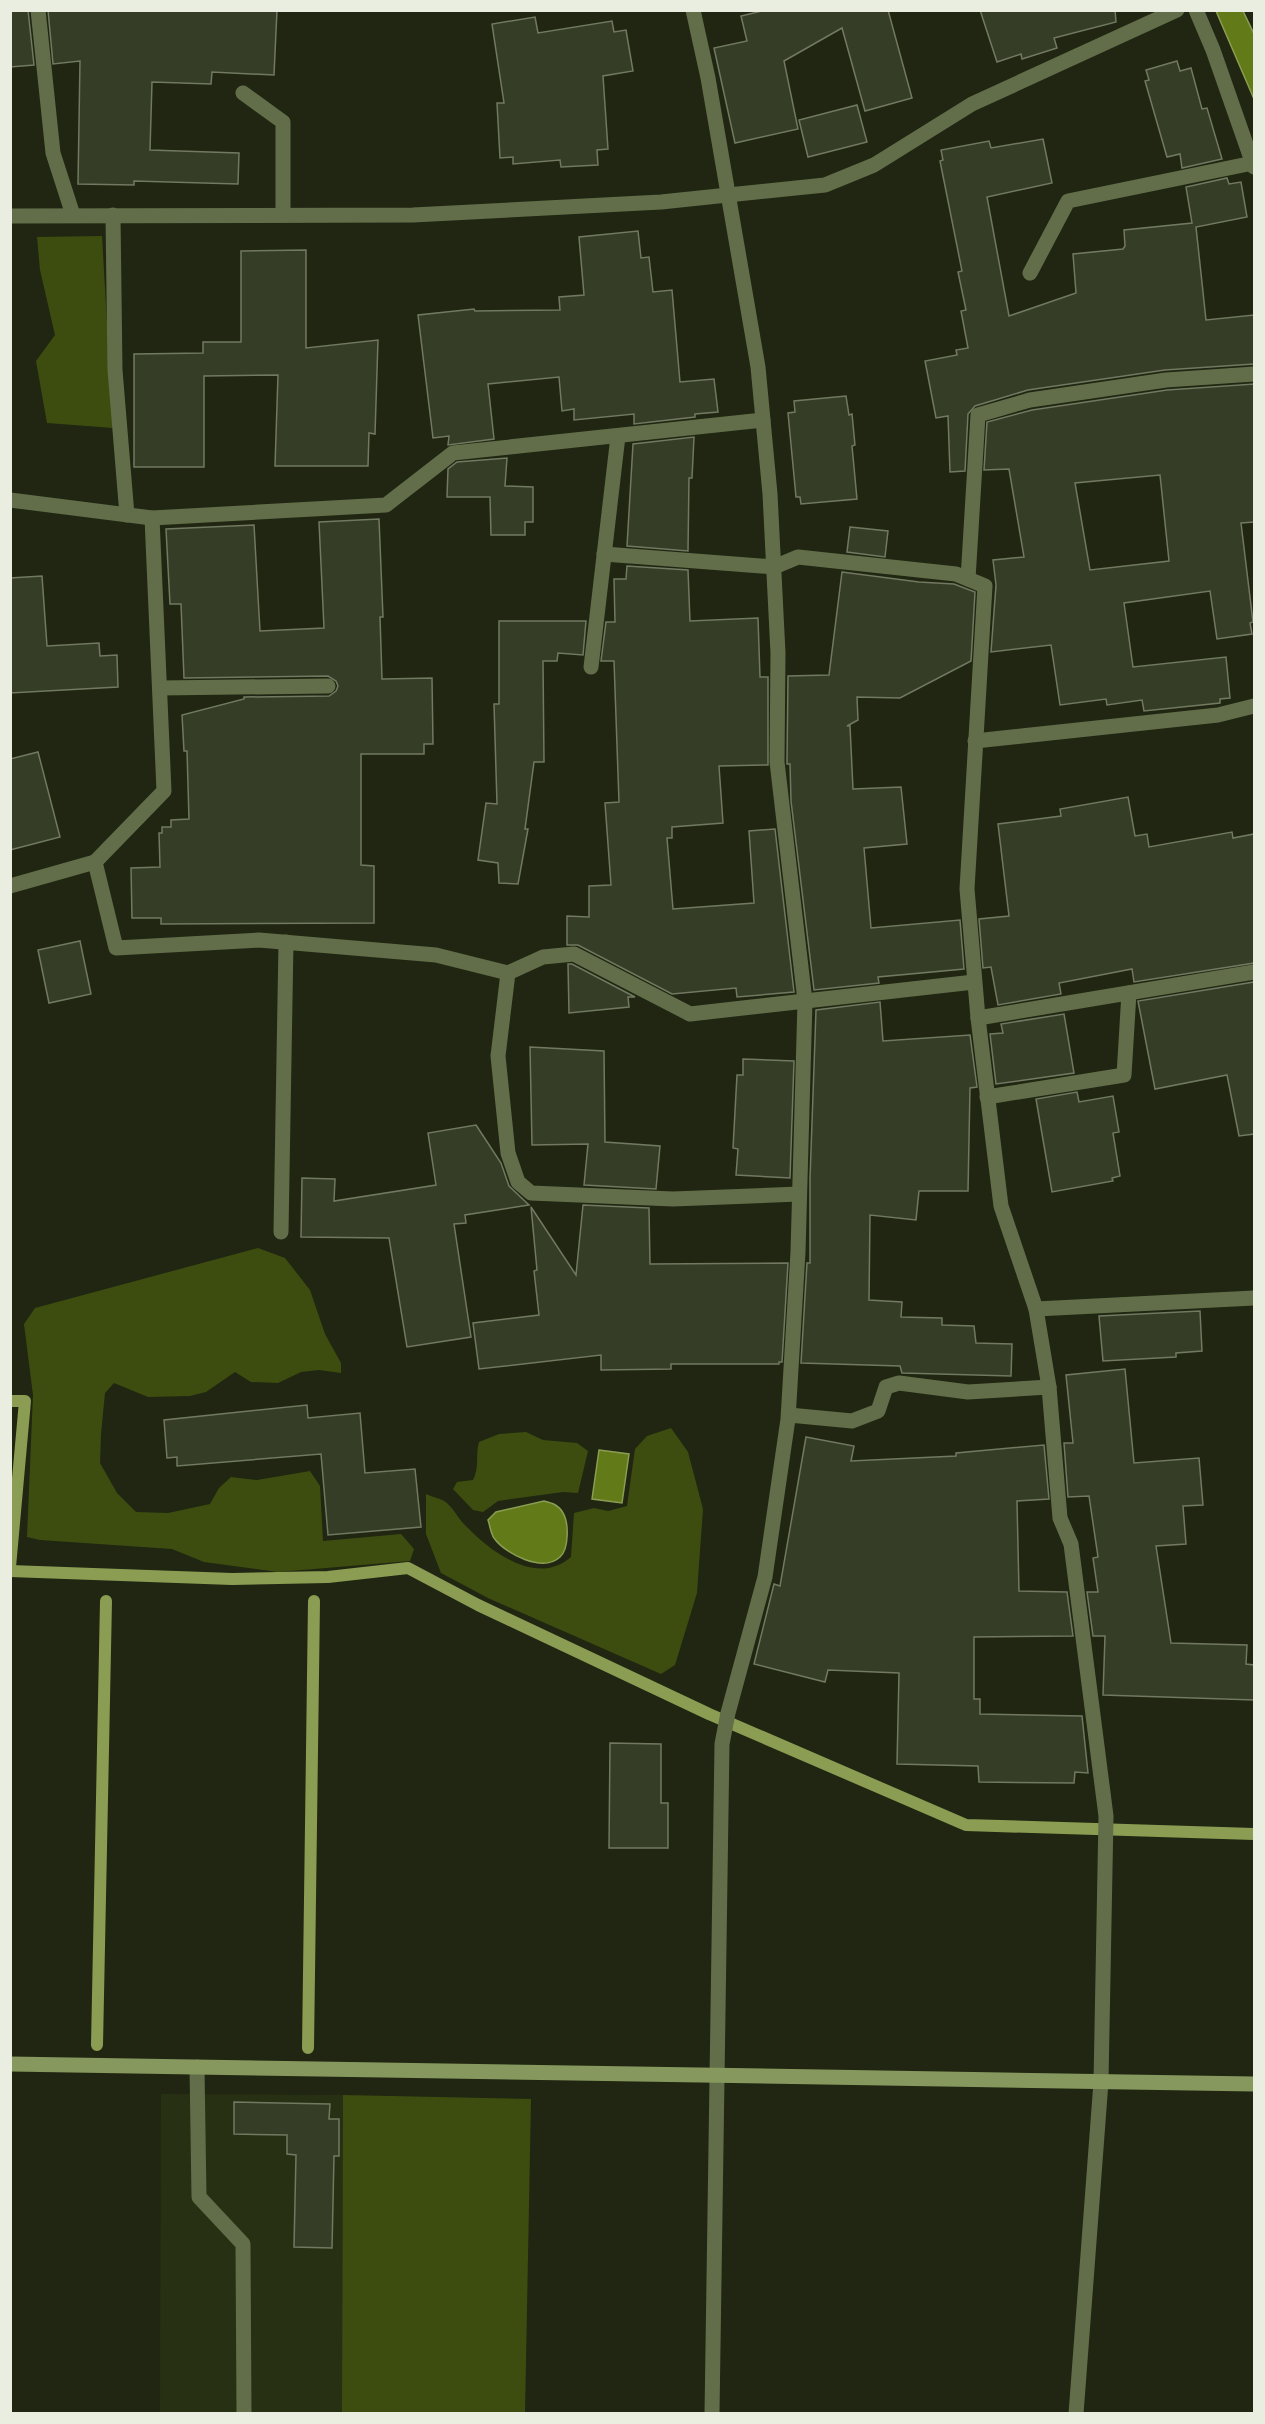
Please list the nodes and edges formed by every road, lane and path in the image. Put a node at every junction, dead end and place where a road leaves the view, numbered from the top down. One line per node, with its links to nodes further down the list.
1 (38, 10): 8 (street)
2 (693, 10): 7 (street)
3 (1177, 10): 7 (street)
4 (1196, 10): 6 (street)
5 (243, 93): 10 (street)
6 (1254, 165): 12 (street)
7 (728, 195): 10 (street); 14 (street)
8 (73, 215): 9 (street); 11 (street)
9 (113, 215): 10 (street); 17 (street)
10 (284, 215)
11 (10, 216)
12 (1030, 273)
13 (1254, 374): 21 (street)
14 (763, 420): 15 (street); 20 (street)
15 (618, 436): 18 (street); 19 (street)
16 (10, 500): 17 (street)
17 (127, 514): 18 (street)
18 (152, 518): 24 (street)
19 (604, 554): 20 (street); 22 (street)
20 (774, 567): 21 (street); 34 (street)
21 (968, 579): 26 (street)
22 (591, 667)
23 (328, 686): 24 (street)
24 (160, 688): 27 (street)
25 (1254, 705): 26 (street)
26 (975, 741): 32 (street)
27 (95, 862): 28 (street); 29 (street)
28 (10, 886)
29 (286, 942): 31 (street); 38 (street)
30 (1254, 972): 33 (street)
31 (508, 973): 34 (street); 37 (street)
32 (974, 982): 34 (street); 35 (street)
33 (1129, 993): 35 (street); 36 (street)
34 (805, 1001): 37 (street)
35 (978, 1018): 36 (street)
36 (987, 1097): 40 (street)
37 (799, 1194): 42 (street)
38 (281, 1232)
39 (1254, 1298): 40 (street)
40 (1036, 1309): 41 (street)
41 (1049, 1387): 42 (street); 46 (street)
42 (789, 1415): 45 (street)
43 (10, 2064): 44 (street)
44 (197, 2067): 45 (street); 48 (street)
45 (716, 2076): 46 (street); 49 (street)
46 (1101, 2082): 47 (street); 50 (street)
47 (1254, 2084)
48 (244, 2414)
49 (712, 2414)
50 (1076, 2414)

